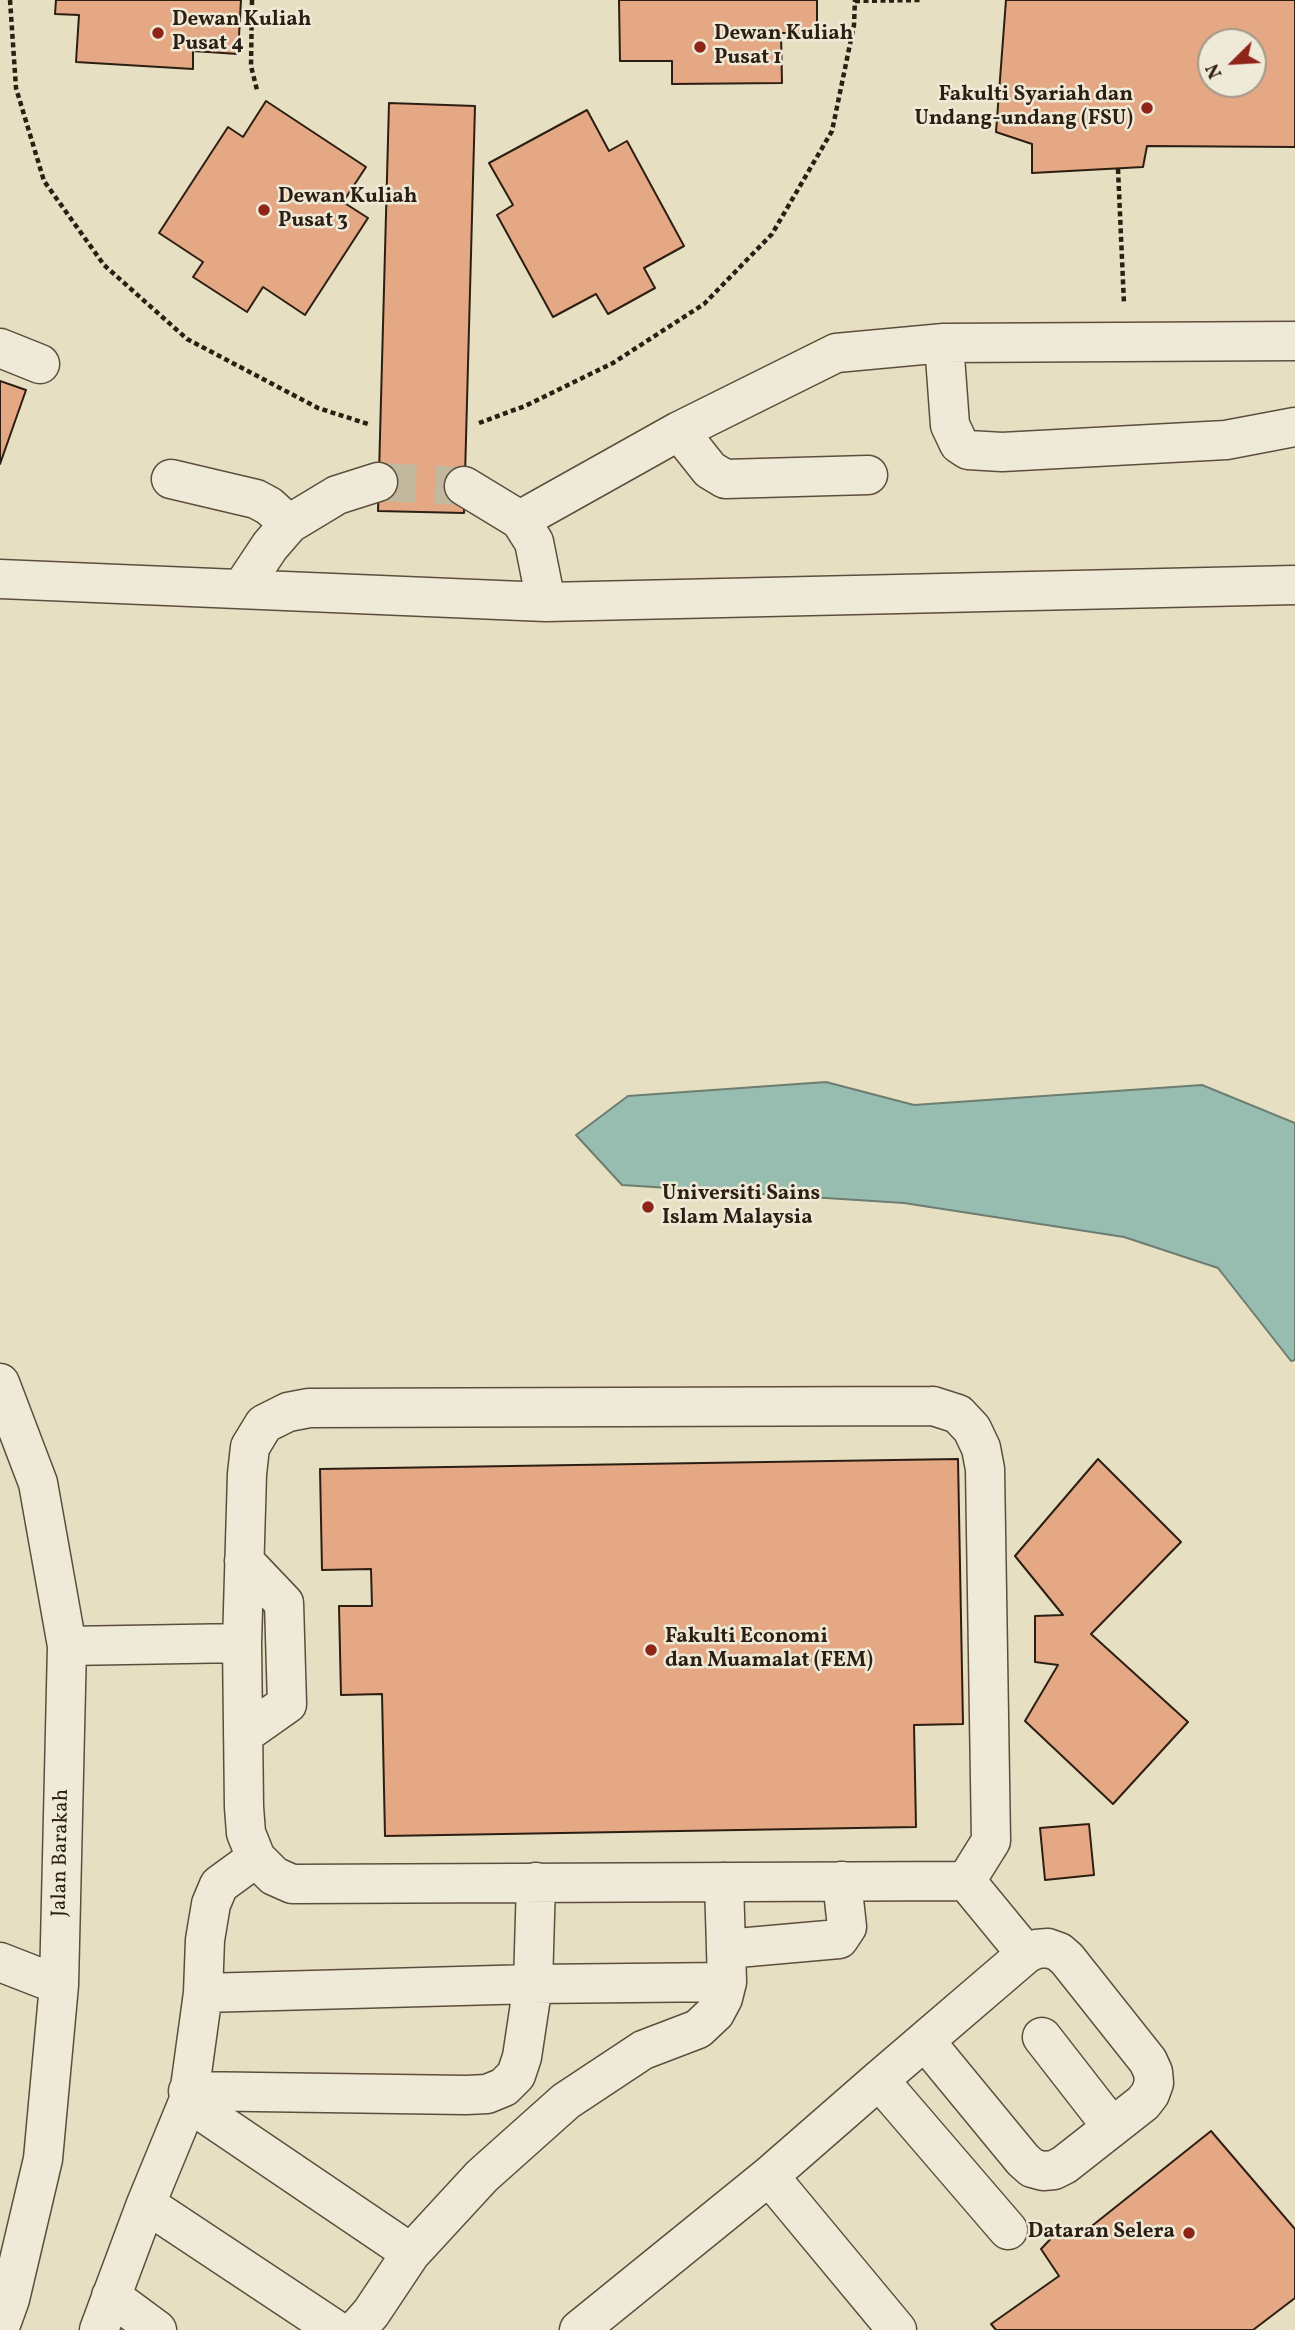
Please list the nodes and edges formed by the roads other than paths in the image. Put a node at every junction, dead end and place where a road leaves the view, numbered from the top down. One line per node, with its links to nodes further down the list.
1 (1295, 341): 2 (street)
2 (944, 343): 5 (street); 6 (street)
3 (0, 348): 4 (street)
4 (40, 364)
5 (1295, 427)
6 (679, 431): 7 (street); 11 (street)
7 (868, 475)
8 (171, 480): 12 (street)
9 (379, 482): 12 (street)
10 (464, 486): 11 (street)
11 (520, 520): 16 (street)
12 (289, 524): 15 (street)
13 (0, 579): 15 (street)
14 (1295, 585): 16 (street)
15 (242, 588): 16 (street)
16 (546, 601)
17 (0, 1383): 20 (street, Jalan Barakah)
18 (244, 1561): 19 (street); 21 (street); 24 (street)
19 (242, 1643): 20 (street); 21 (street)
20 (67, 1646): 31 (street, Jalan Barakah)
21 (243, 1735): 22 (street)
22 (256, 1858): 25 (street); 32 (street)
23 (842, 1881): 24 (street); 26 (street); 29 (street)
24 (966, 1881): 27 (street)
25 (536, 1882): 26 (street); 30 (street)
26 (724, 1882): 29 (street)
27 (1026, 1954): 34 (street); 37 (street)
28 (0, 1962): 31 (street)
29 (726, 1966): 30 (street); 43 (street)
30 (533, 1984): 32 (street); 36 (street)
31 (59, 1985): 46 (street, Jalan Barakah)
32 (203, 1993): 36 (street)
33 (1042, 2037): 37 (street)
34 (925, 2041): 35 (street); 38 (street)
35 (879, 2080): 39 (street); 40 (street)
36 (188, 2096): 41 (street); 43 (street)
37 (1112, 2127): 38 (street)
38 (1023, 2160): 40 (street)
39 (769, 2176): 49 (street); 50 (street)
40 (980, 2198): 42 (street)
41 (146, 2204): 44 (street); 48 (street)
42 (1008, 2230)
43 (411, 2253): 45 (street)
44 (105, 2313): 47 (street)
45 (371, 2324)
46 (0, 2327)
47 (157, 2330)
48 (337, 2330)
49 (579, 2330)
50 (897, 2330)

